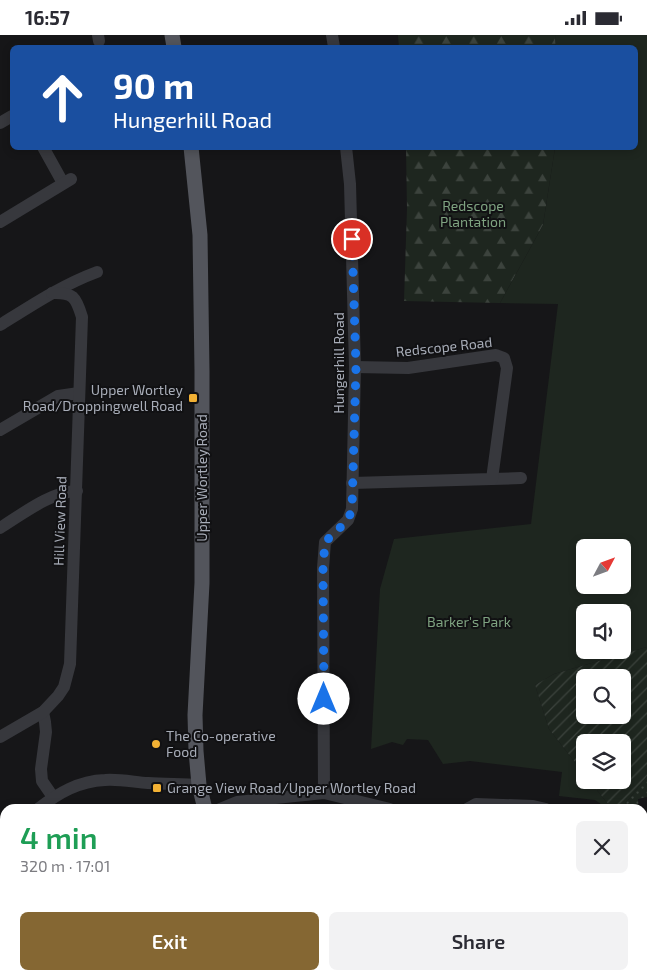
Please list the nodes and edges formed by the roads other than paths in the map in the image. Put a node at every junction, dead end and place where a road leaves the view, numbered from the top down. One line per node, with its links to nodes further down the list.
1 (45, 150): 4 (street)
2 (190, 150): 18 (main road, Upper Wortley Road)
3 (346, 150): 8 (street, Hungerhill Road)
4 (0, 223)
5 (97, 272): 6 (street)
6 (52, 293): 7 (street); 9 (street, Hill View Road)
7 (0, 325)
8 (356, 367): 12 (street, Redscope Road); 13 (street, Hungerhill Road)
9 (79, 393): 10 (street); 14 (street, Hill View Road)
10 (0, 430)
11 (521, 478): 12 (street)
12 (492, 479): 13 (street)
13 (352, 483): 19 (street, Hungerhill Road)
14 (76, 491): 15 (street); 16 (street, Hill View Road)
15 (0, 528)
16 (43, 712): 17 (street, Hill View Road); 20 (street)
17 (0, 737)
18 (199, 785): 20 (street); 22 (main road, Upper Wortley Road)
19 (324, 793): 23 (street); 24 (street)
20 (53, 797): 21 (street)
21 (44, 804)
22 (204, 804)
23 (232, 804)
24 (369, 804)

